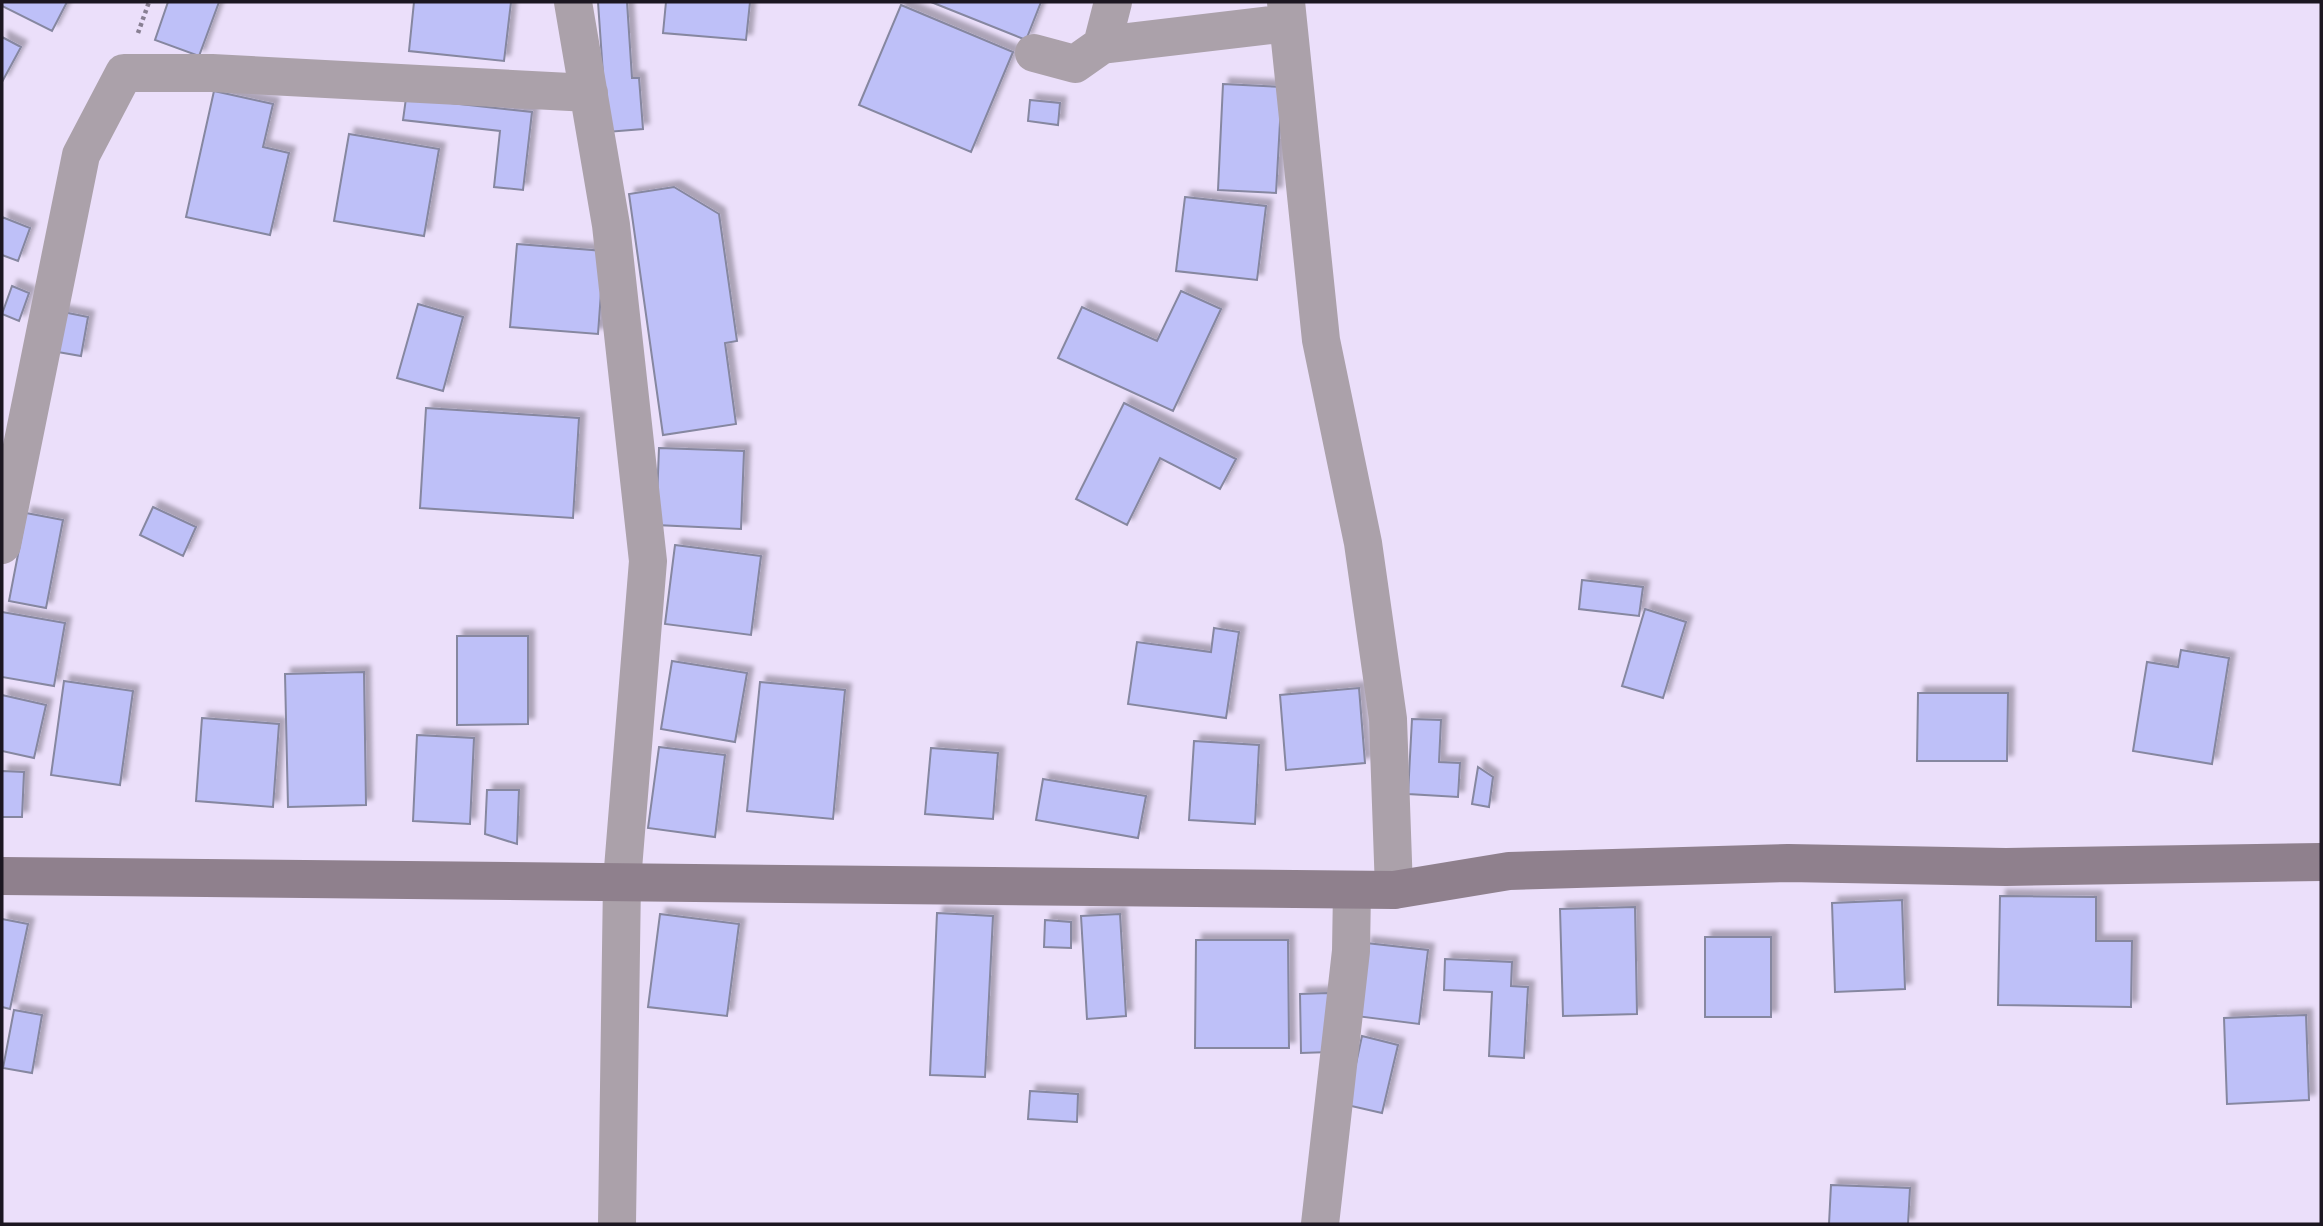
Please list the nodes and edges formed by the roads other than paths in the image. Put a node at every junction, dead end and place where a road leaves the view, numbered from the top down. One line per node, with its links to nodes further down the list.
1 (573, 2): 6 (street)
2 (1113, 2): 4 (street)
3 (1287, 13): 4 (street); 12 (street)
4 (1102, 45): 5 (street)
5 (1034, 53)
6 (589, 93): 7 (street); 10 (street)
7 (2, 545)
8 (2321, 862): 12 (street)
9 (2, 876): 10 (street)
10 (622, 881): 11 (street); 13 (street)
11 (1352, 890): 12 (street); 14 (street)
12 (1394, 890)
13 (617, 1224)
14 (1320, 1224)

